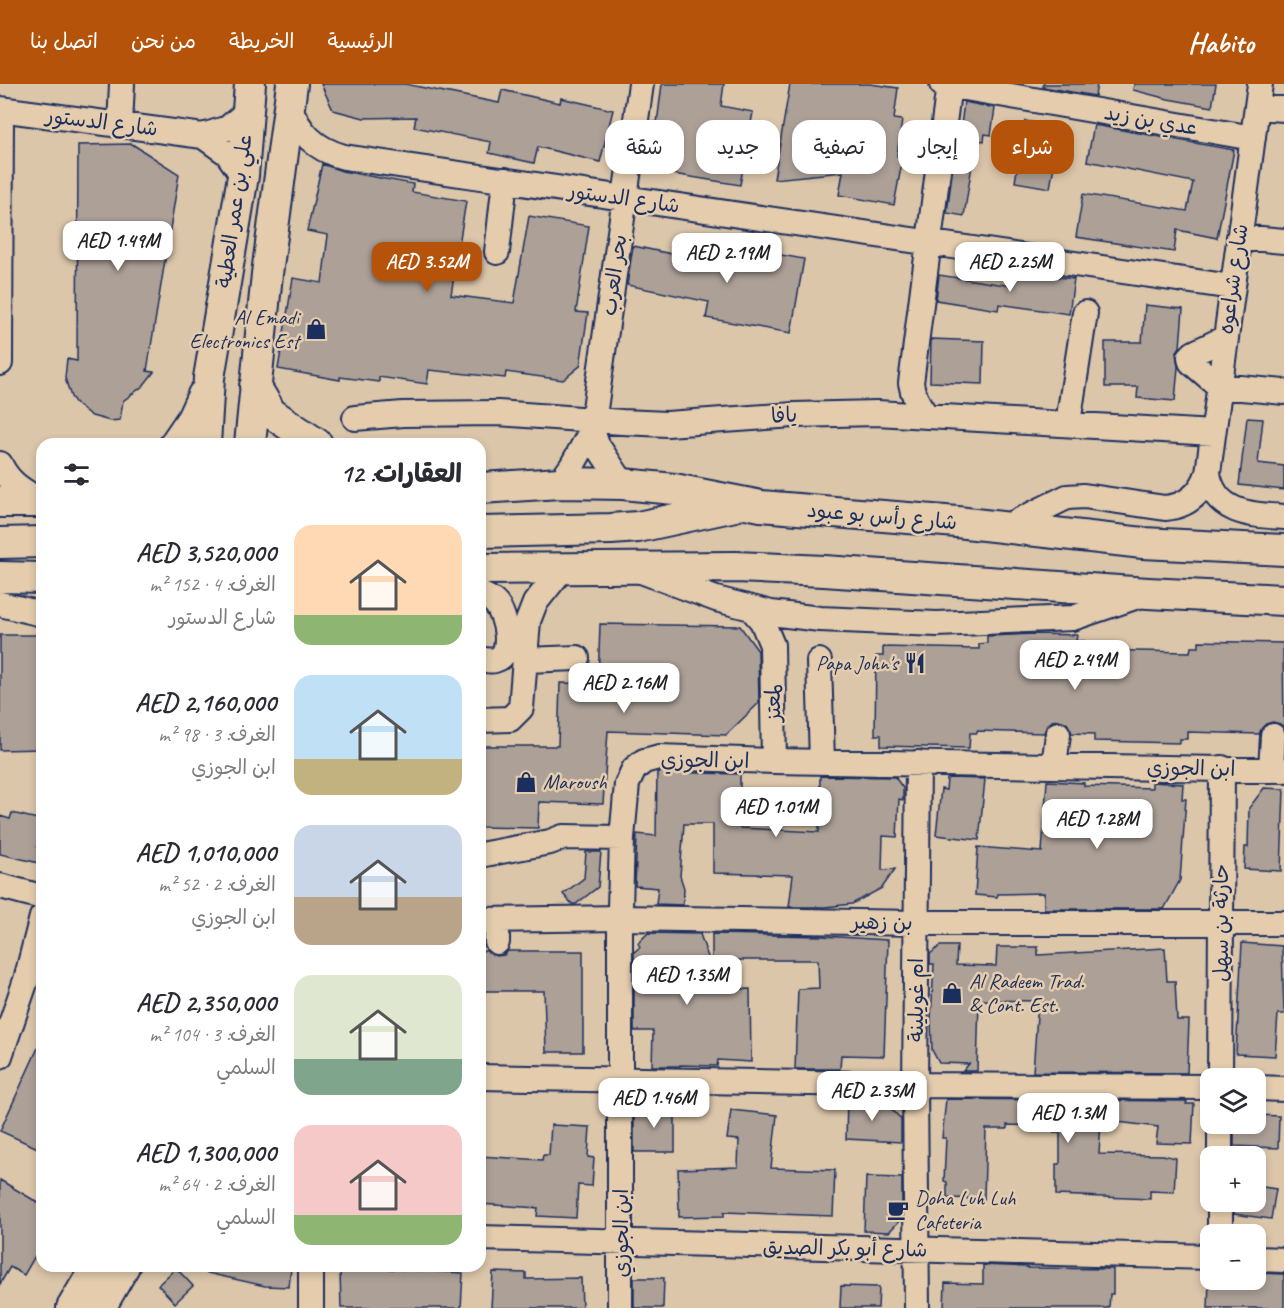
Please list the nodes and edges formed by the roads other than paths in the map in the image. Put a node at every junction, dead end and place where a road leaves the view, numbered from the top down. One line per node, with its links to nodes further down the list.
1 (122, 84): 9 (street)
2 (641, 84): 15 (street, بحر العرب)
3 (947, 84): 11 (street, عدي بن زيد); 18 (street)
4 (290, 94): 13 (street, شارع الدستور); 25 (main road, علي بن عمر العطية)
5 (1259, 96): 8 (street); 11 (street, شارع شراعوه)
6 (248, 98): 10 (street, شارع الدستور); 12 (main road, علي بن عمر العطية)
7 (1, 109): 9 (street, شارع الدستور); 14 (street)
8 (1284, 110)
9 (120, 124): 10 (street, شارع الدستور)
10 (203, 136): 12 (street, شارع الدستور)
11 (1253, 138): 16 (street, شارع شراعوه)
12 (243, 176): 24 (main road, علي بن عمر العطية)
13 (505, 180): 15 (street, شارع الدستور); 19 (street)
14 (1, 193): 23 (street)
15 (625, 198): 18 (street, شارع الدستور); 31 (street, بحر العرب)
16 (1239, 237): 17 (street); 20 (street, شارع شراعوه)
17 (1284, 241)
18 (929, 243): 20 (street, شارع الدستور); 28 (street)
19 (497, 252)
20 (1232, 287): 22 (street, شارع شراعوه)
21 (1085, 313): 30 (street)
22 (1225, 338): 26 (street, شارع شراعوه); 26 (street)
23 (0, 363)
24 (210, 378): 33 (main road); 34 (main road, علي بن عمر العطية)
25 (255, 386): 35 (main road, علي بن عمر العطية); 36 (main road)
26 (1219, 386): 27 (street); 32 (street, شارع شراعوه)
27 (1284, 392)
28 (926, 415): 30 (street, يافا); 31 (street, يافا)
29 (356, 417): 31 (street, يافا)
30 (1068, 423): 32 (street, يافا)
31 (593, 425): 39 (street, بحر العرب); 40 (street)
32 (1213, 433): 38 (street, شارع شراعوه)
33 (179, 438)
34 (205, 438)
35 (251, 438)
36 (308, 438)
37 (0, 464): 42 (street)
38 (1208, 473): 46 (street, شارع شراعوه); 47 (street)
39 (560, 483): 40 (main road, شارع رأس بو عبود); 41 (main road, شارع رأس بو عبود)
40 (623, 484): 45 (main road, شارع رأس بو عبود)
41 (486, 488)
42 (36, 499)
43 (0, 502): 44 (main road)
44 (36, 502)
45 (744, 504): 49 (main road, شارع رأس بو عبود); 50 (main road)
46 (1165, 508): 47 (street); 49 (street, شارع شراعوه)
47 (1247, 515): 48 (street)
48 (1284, 517)
49 (1006, 527): 53 (main road, شارع رأس بو عبود)
50 (486, 532)
51 (36, 542): 52 (main road)
52 (0, 543)
53 (1284, 550)
54 (630, 567): 55 (main road); 59 (main road); 63 (street)
55 (563, 568): 56 (main road); 69 (street)
56 (486, 569)
57 (0, 577): 58 (main road)
58 (36, 578)
59 (1148, 593): 61 (main road); 65 (street)
60 (486, 597): 68 (street)
61 (1284, 600)
62 (0, 604): 64 (street)
63 (751, 608): 65 (street); 66 (street, لمعتز)
64 (36, 613)
65 (799, 617): 66 (street)
66 (772, 645): 74 (street, لمعتز)
67 (577, 658): 69 (street)
68 (486, 659)
69 (526, 660): 71 (street)
70 (819, 661): 75 (street)
71 (486, 720)
72 (1063, 734): 77 (street)
73 (1273, 736): 79 (street)
74 (774, 761): 75 (street, ابن الجوزي); 80 (street, ابن الجوزي)
75 (822, 762): 76 (street, ابن الجوزي)
76 (918, 763): 77 (street, ابن الجوزي); 86 (street, ام غويلينة)
77 (1061, 766): 78 (street, ابن الجوزي)
78 (1222, 768): 79 (street, ابن الجوزي); 85 (street, حارثة بن سهل)
79 (1278, 770)
80 (622, 838): 81 (street); 84 (street, ابن الجوزي)
81 (486, 854)
82 (0, 886): 83 (street)
83 (36, 895)
84 (621, 918): 86 (street, بن زهير); 88 (street, بن زهير); 94 (street, ابن الجوزي)
85 (1221, 922): 86 (street, بن زهير); 87 (street, بن زهير); 92 (street, حارثة بن سهل)
86 (917, 923): 95 (street, ام غويلينة)
87 (1284, 923)
88 (491, 927)
89 (36, 941): 90 (street)
90 (5, 1032): 91 (street)
91 (0, 1056)
92 (1220, 1068)
93 (486, 1077): 94 (street)
94 (621, 1081): 95 (street); 100 (street, ابن الجوزي)
95 (915, 1085): 96 (street); 101 (street, ام غويلينة)
96 (1200, 1088)
97 (1266, 1088): 98 (street)
98 (1284, 1089)
99 (486, 1238): 100 (street, شارع أبو بكر الصديق)
100 (621, 1242): 101 (street, شارع أبو بكر الصديق); 111 (street, ابن الجوزي)
101 (918, 1250): 102 (street, شارع أبو بكر الصديق); 112 (street, ام غويلينة)
102 (1200, 1257)
103 (1266, 1259): 104 (street)
104 (1284, 1260)
105 (93, 1272): 108 (main road)
106 (121, 1272): 109 (main road)
107 (311, 1272): 110 (street)
108 (72, 1308)
109 (100, 1308)
110 (311, 1308)
111 (620, 1308)
112 (916, 1308)

